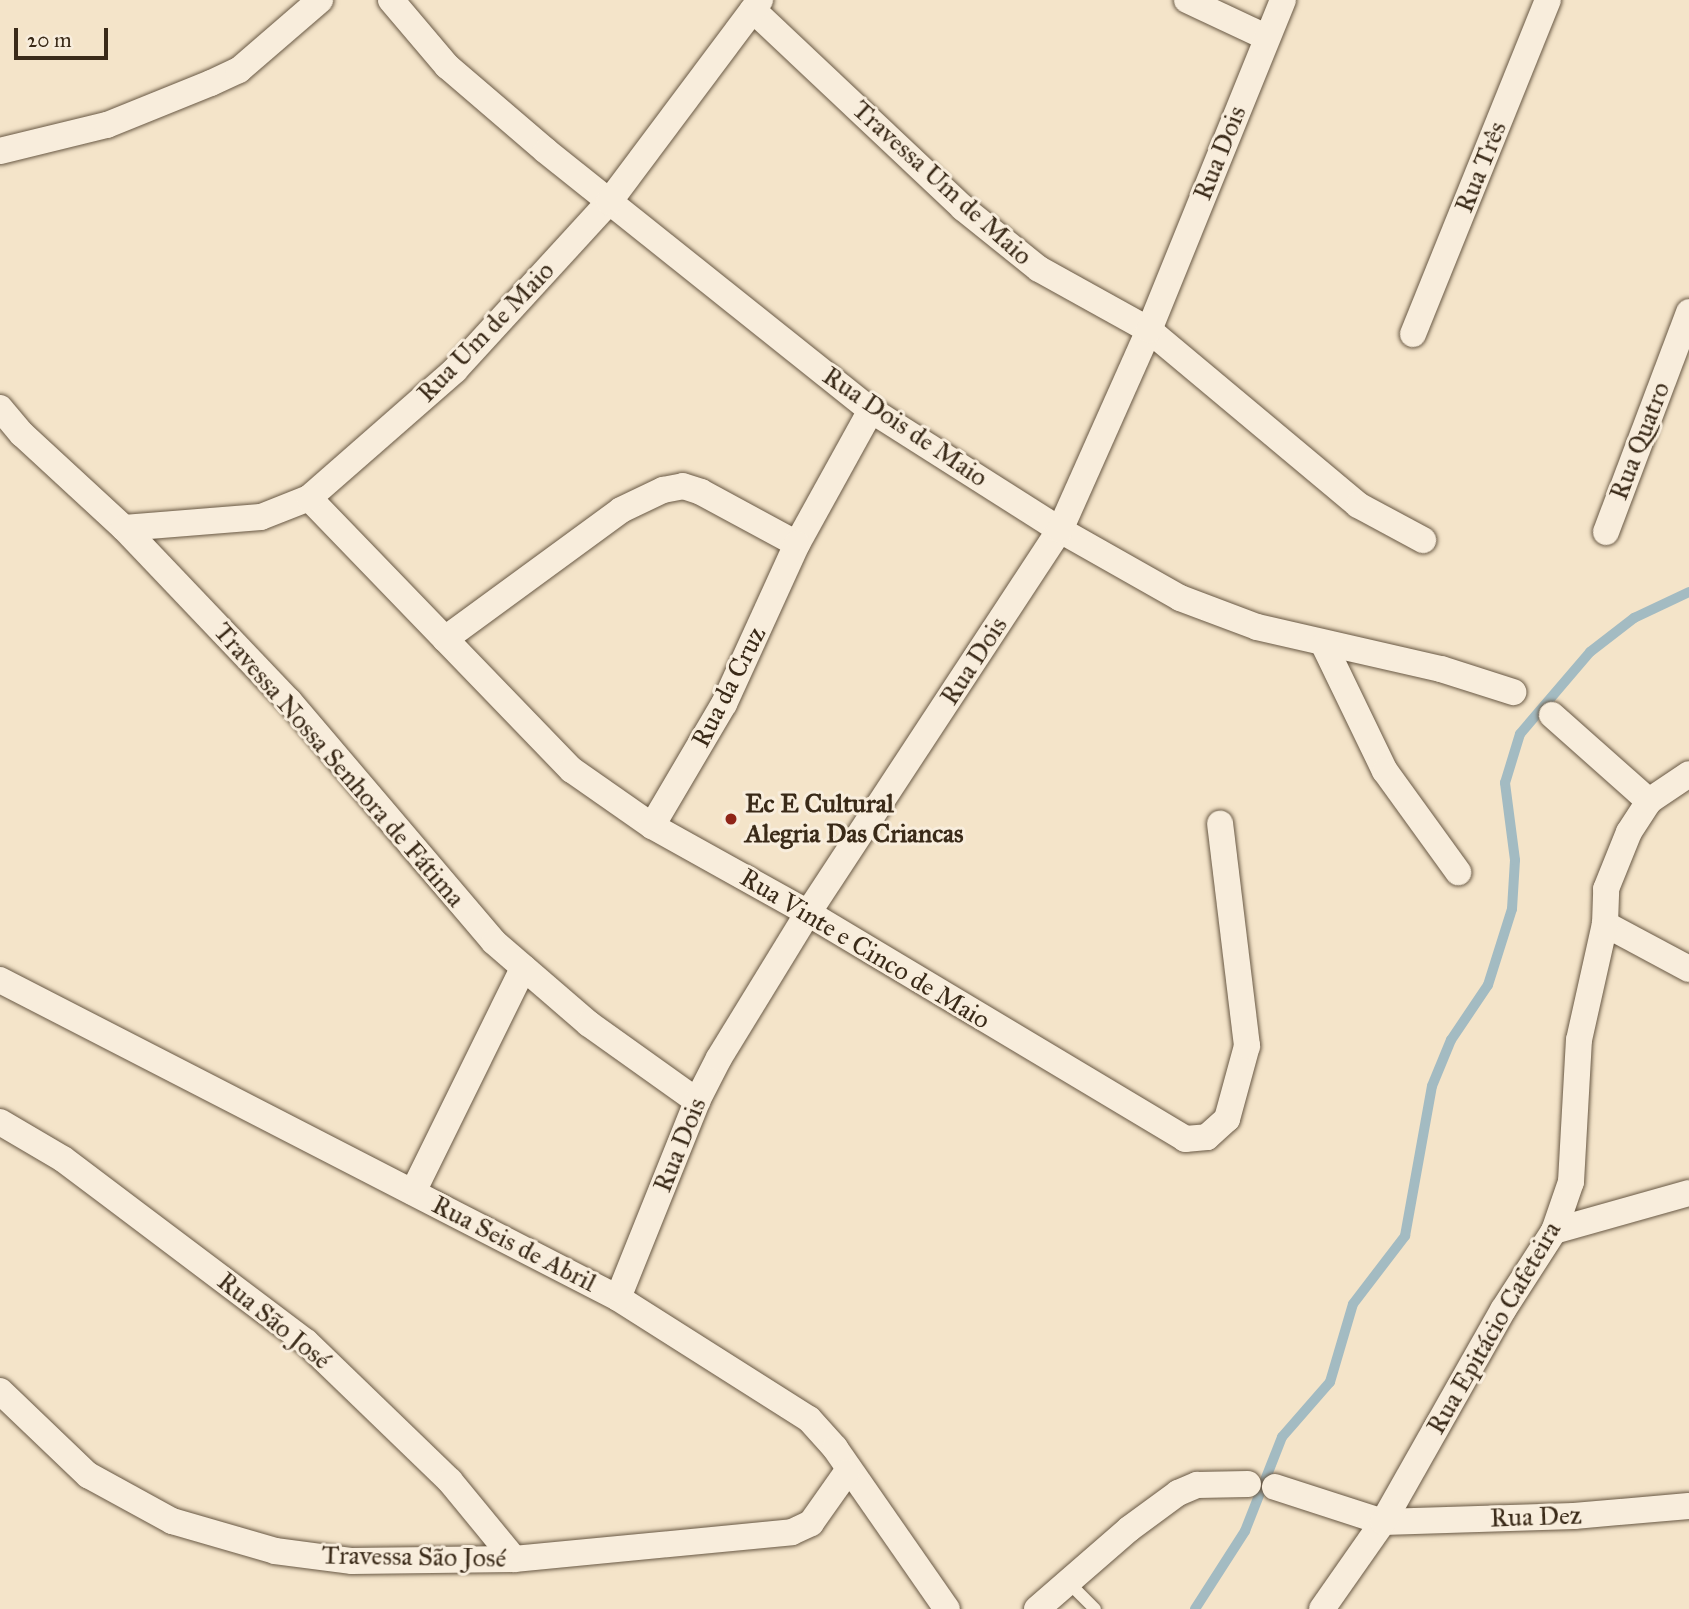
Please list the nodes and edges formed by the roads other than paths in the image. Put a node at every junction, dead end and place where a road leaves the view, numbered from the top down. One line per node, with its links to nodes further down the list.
1 (320, 0): 8 (street)
2 (391, 0): 9 (street, Rua Dois de Maio)
3 (1186, 0): 7 (street)
4 (1283, 0): 7 (street, Rua Dois)
5 (1548, 0): 12 (street, Rua Três)
6 (756, 5): 9 (street, Rua Um de Maio); 11 (street, Travessa Um de Maio)
7 (1266, 37): 11 (street, Rua Dois)
8 (0, 151)
9 (609, 202): 14 (street, Rua Dois de Maio); 15 (street, Rua Um de Maio)
10 (1689, 312): 18 (street, Rua Quatro)
11 (1149, 330): 17 (street, Rua Dois); 19 (street, Travessa Um de Maio)
12 (1413, 334)
13 (0, 408): 16 (street, Travessa Nossa Senhora de Fátima)
14 (870, 410): 17 (street, Rua Dois de Maio); 20 (street, Rua da Cruz)
15 (309, 498): 16 (street, Rua Um de Maio); 21 (street, Rua Vinte e Cinco de Maio)
16 (124, 528): 32 (street, Travessa Nossa Senhora de Fátima)
17 (1060, 530): 22 (street, Rua Dois de Maio); 30 (street, Rua Dois)
18 (1606, 532)
19 (1423, 540)
20 (797, 544): 21 (street); 28 (street, Rua da Cruz)
21 (445, 639): 28 (street, Rua Vinte e Cinco de Maio)
22 (1324, 645): 23 (street, Rua Dois de Maio); 29 (street)
23 (1513, 692)
24 (1552, 715): 26 (street)
25 (1689, 774): 26 (street)
26 (1649, 802): 31 (street, Rua Epitácio Cafeteira)
27 (1220, 824): 30 (street, Rua Vinte e Cinco de Maio)
28 (652, 826): 30 (street, Rua Vinte e Cinco de Maio)
29 (1458, 872)
30 (808, 913): 35 (street, Rua Dois)
31 (1605, 924): 33 (street); 39 (street, Rua Epitácio Cafeteira)
32 (523, 968): 35 (street, Travessa Nossa Senhora de Fátima); 37 (street)
33 (1689, 969)
34 (0, 980): 37 (street, Rua Seis de Abril)
35 (697, 1101): 40 (street, Rua Dois)
36 (0, 1122): 47 (street, Rua São José)
37 (413, 1192): 40 (street, Rua Seis de Abril)
38 (1689, 1193): 39 (street)
39 (1554, 1231): 46 (street, Rua Epitácio Cafeteira)
40 (618, 1298): 42 (street, Rua Seis de Abril)
41 (0, 1391): 47 (street, Travessa São José)
42 (847, 1472): 47 (street, Travessa São José); 49 (street, Rua Seis de Abril)
43 (1248, 1484): 48 (street)
44 (1275, 1487): 46 (street, Rua Dez)
45 (1689, 1506): 46 (street, Rua Dez)
46 (1383, 1522): 52 (street, Rua Epitácio Cafeteira)
47 (514, 1559)
48 (1068, 1582): 50 (street); 51 (lane)
49 (947, 1609)
50 (1037, 1609)
51 (1095, 1609)
52 (1322, 1609)

